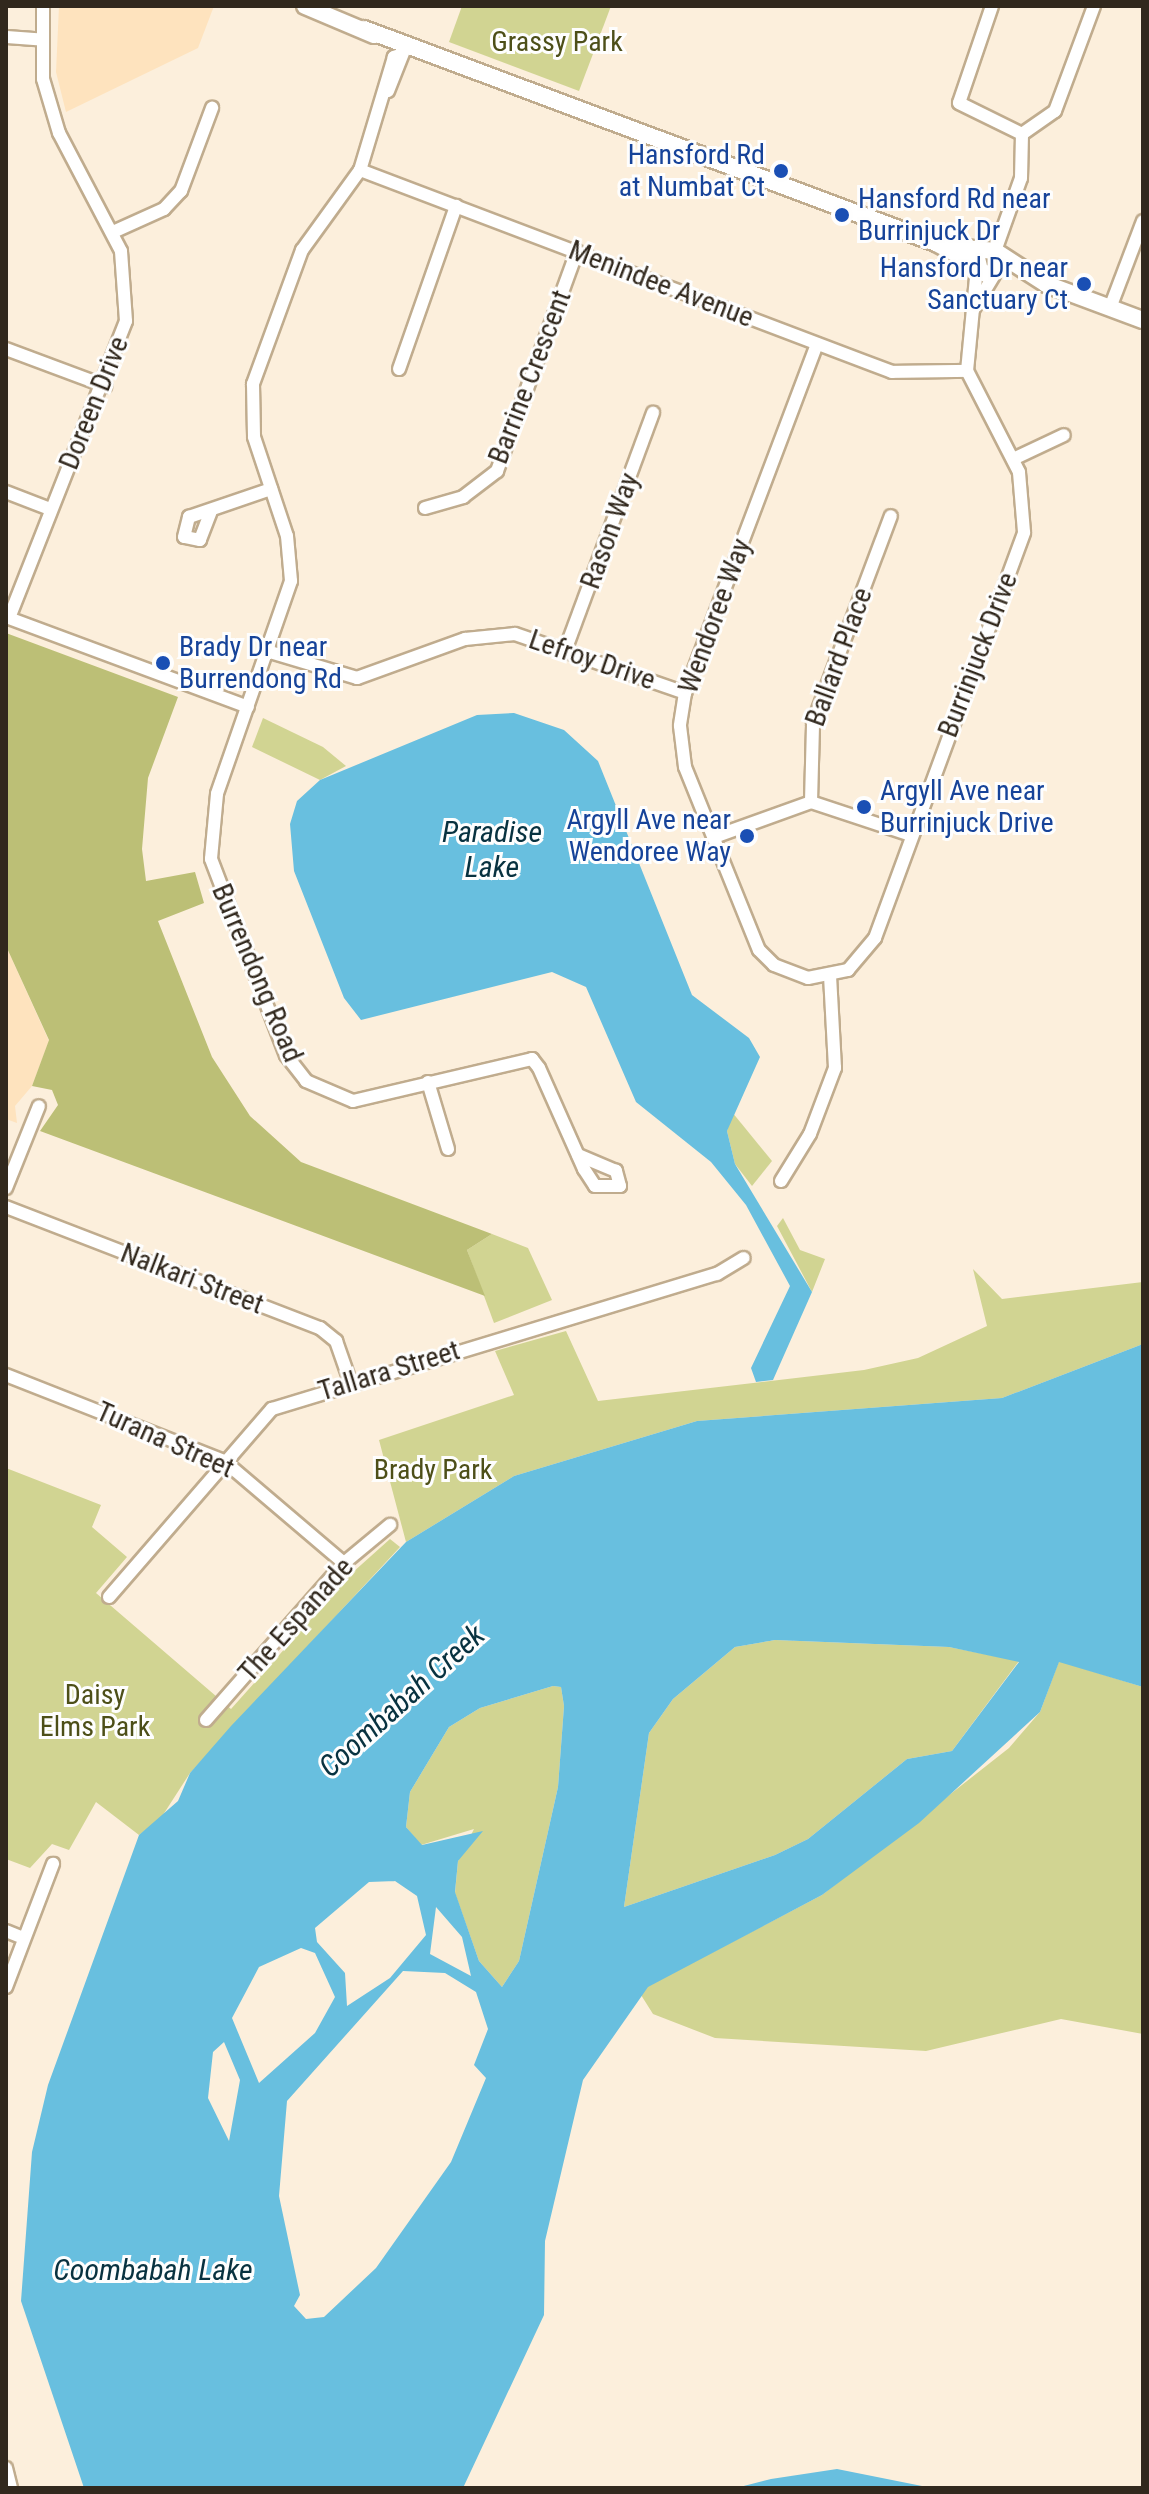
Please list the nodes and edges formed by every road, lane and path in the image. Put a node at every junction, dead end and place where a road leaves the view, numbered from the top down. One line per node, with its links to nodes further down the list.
1 (43, 6): 6 (street, Doreen Drive)
2 (305, 6): 7 (street)
3 (992, 6): 9 (street)
4 (1094, 6): 9 (street)
5 (6, 37): 6 (street)
6 (38, 39): 13 (street, Doreen Drive)
7 (404, 49): 10 (street, Burrendong Road); 15 (street)
8 (212, 108): 13 (street)
9 (1022, 134): 15 (street)
10 (360, 170): 11 (street, Menindee Avenue); 26 (street, Burrendong Road)
11 (456, 206): 14 (street, Menindee Avenue); 20 (street)
12 (1143, 221): 16 (street)
13 (113, 232): 22 (street, Doreen Drive)
14 (577, 251): 18 (street, Menindee Avenue); 28 (street, Barrine Crescent)
15 (989, 263): 16 (street); 21 (street)
16 (1110, 308): 17 (street)
17 (1143, 320)
18 (817, 344): 21 (street, Menindee Avenue); 35 (street, Wendoree Way)
19 (6, 349): 22 (street)
20 (399, 369)
21 (967, 371): 25 (street, Burrinjuck Drive)
22 (105, 386): 29 (street, Doreen Drive)
23 (653, 413): 33 (street, Rason Way)
24 (1064, 435): 25 (street)
25 (1013, 459): 38 (street, Burrinjuck Drive)
26 (271, 489): 30 (street); 34 (street, Burrendong Road)
27 (6, 492): 29 (street)
28 (425, 508)
29 (50, 509): 32 (street, Doreen Drive)
30 (211, 511)
31 (891, 516): 37 (street, Ballard Place)
32 (8, 618): 36 (street)
33 (566, 648): 34 (street, Lefroy Drive); 35 (street, Lefroy Drive)
34 (270, 652): 36 (street, Burrendong Road)
35 (685, 693): 39 (street, Wendoree Way)
36 (248, 707): 41 (street, Burrendong Road)
37 (811, 802): 38 (street); 39 (street)
38 (911, 835): 40 (street, Burrinjuck Drive)
39 (714, 837): 40 (street, Wendoree Way)
40 (830, 977): 45 (street)
41 (428, 1082): 43 (street); 44 (street, Burrendong Road)
42 (39, 1106): 46 (street)
43 (448, 1149)
44 (578, 1155)
45 (781, 1181)
46 (6, 1188)
47 (6, 1207): 50 (street, Nalkari Street)
48 (744, 1258): 50 (street, Tallara Street)
49 (6, 1375): 51 (street, Turana Street)
50 (350, 1381): 51 (street, Tallara Street)
51 (224, 1461): 53 (street, Turana Street); 54 (street, Tallara Street)
52 (390, 1525): 53 (street, The Espanade)
53 (344, 1563): 55 (street, The Espanade)
54 (109, 1597)
55 (206, 1720)
56 (53, 1864): 58 (street)
57 (6, 1931): 58 (street)
58 (23, 1938): 59 (street)
59 (6, 1987)
60 (6, 2468): 61 (street)
61 (11, 2488)

